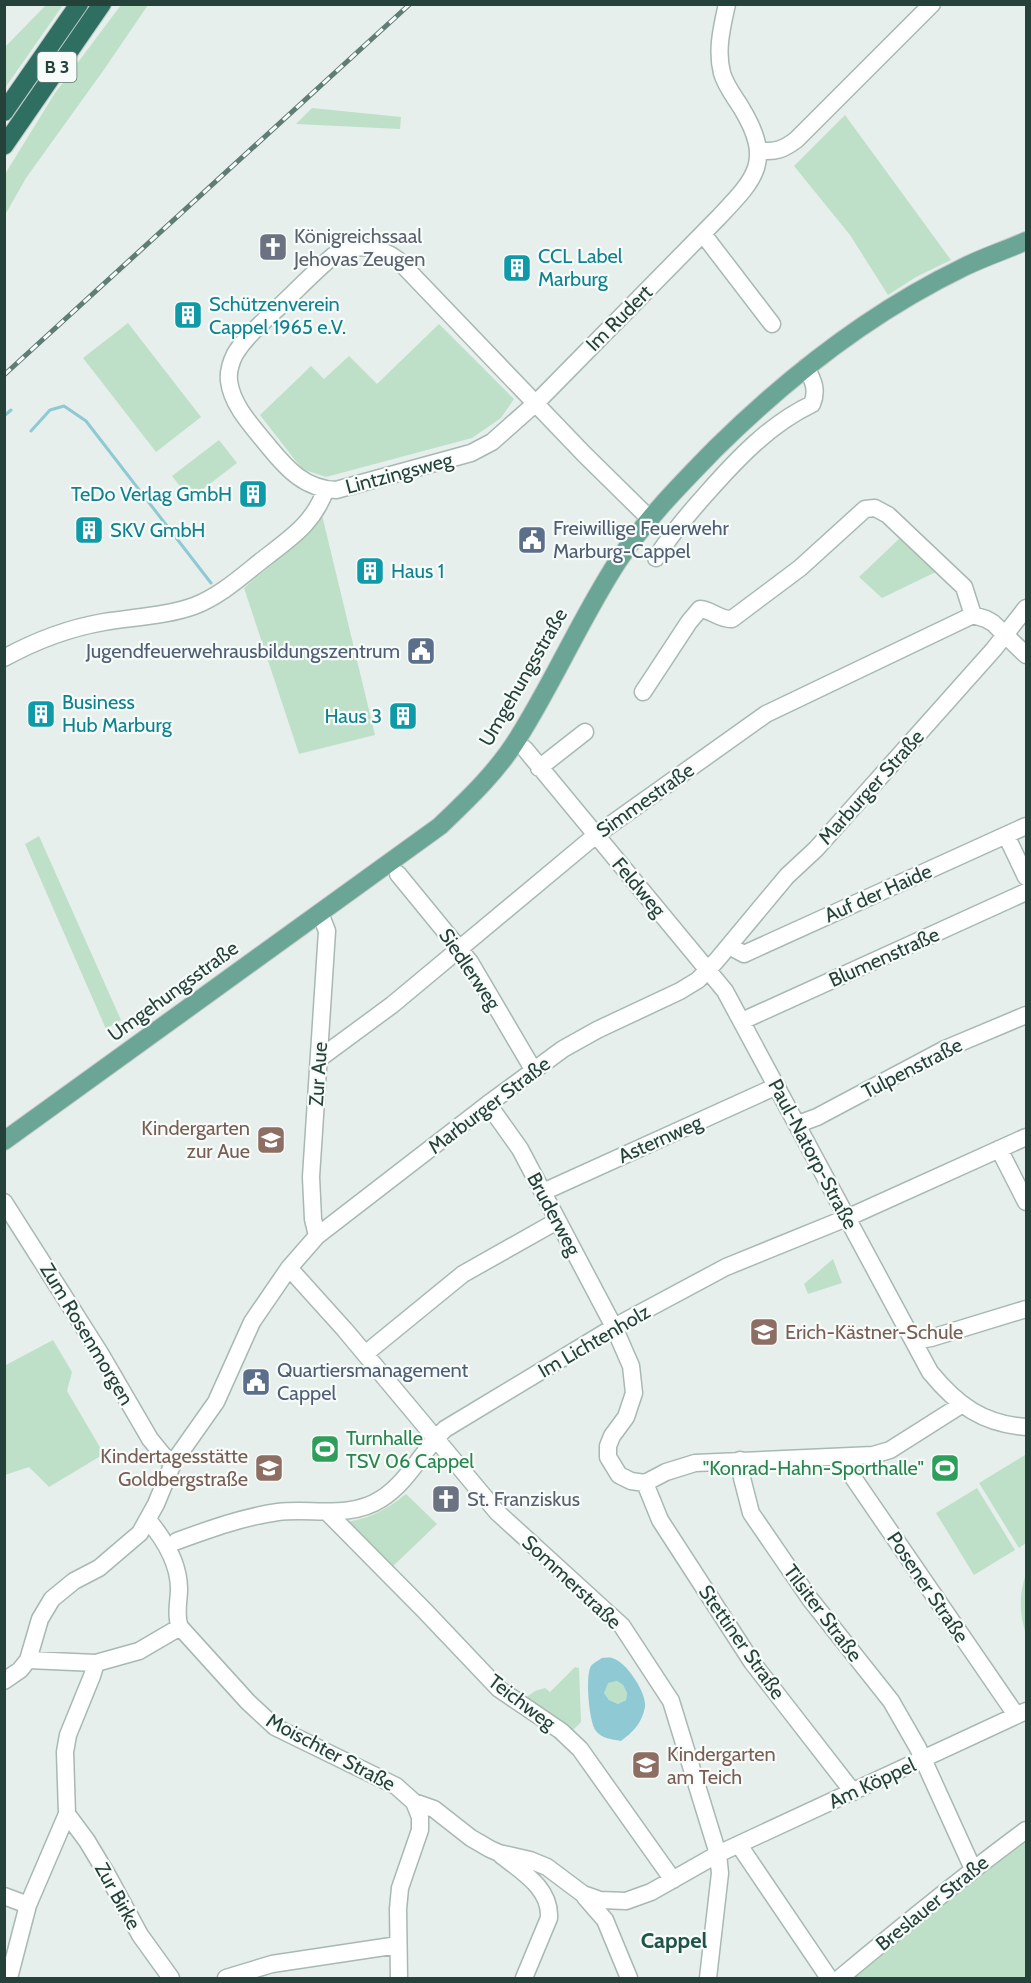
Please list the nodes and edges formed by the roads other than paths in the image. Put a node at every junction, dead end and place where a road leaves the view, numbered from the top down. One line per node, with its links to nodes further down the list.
1 (79, 4): 5 (highway, B 3)
2 (102, 4): 6 (highway, B 3)
3 (727, 4): 7 (street)
4 (932, 4): 7 (street)
5 (4, 112)
6 (4, 146)
7 (759, 150): 8 (street, Im Rudert)
8 (703, 234): 10 (street); 12 (street, Im Rudert)
9 (1026, 241): 11 (main road, Umgehungsstraße)
10 (772, 324)
11 (806, 367): 14 (main road, Umgehungsstraße); 15 (street)
12 (536, 402): 13 (street, Lintzingsweg); 13 (street, Lintzingsweg); 14 (street, Lintzingsweg)
13 (326, 489): 20 (street)
14 (650, 519): 31 (main road, Umgehungsstraße)
15 (656, 558)
16 (1026, 608): 18 (street, Marburger Straße)
17 (973, 615): 18 (street); 21 (street); 26 (street, Simmestraße)
18 (1005, 635): 19 (street); 32 (street, Marburger Straße)
19 (1026, 655)
20 (4, 658)
21 (643, 692)
22 (585, 732): 24 (street)
23 (525, 748): 24 (street, Feldweg)
24 (539, 768): 26 (street, Feldweg)
25 (1026, 826): 27 (street, Auf der Haide)
26 (596, 835): 33 (street, Simmestraße); 34 (street, Feldweg)
27 (1006, 835): 29 (street); 32 (street, Auf der Haide)
28 (398, 874): 33 (street, Siedlerweg)
29 (1026, 877)
30 (1026, 892): 36 (street, Blumenstraße)
31 (320, 913): 37 (street, Zur Aue); 43 (main road, Umgehungsstraße)
32 (729, 946): 34 (street, Marburger Straße)
33 (461, 949): 37 (street, Simmestraße); 38 (street, Siedlerweg)
34 (708, 969): 36 (street, Paul-Natorp-Straße); 38 (street, Marburger Straße)
35 (1026, 1015): 41 (street, Tulpenstraße)
36 (742, 1021): 39 (street, Paul-Natorp-Straße)
37 (320, 1058): 50 (street, Zur Aue)
38 (534, 1071): 40 (street, Marburger Straße)
39 (777, 1086): 41 (street, Paul-Natorp-Straße); 45 (street, Asternweg)
40 (488, 1104): 45 (street, Bruderweg); 50 (street, Marburger Straße)
41 (798, 1124): 48 (street, Paul-Natorp-Straße)
42 (1026, 1137): 44 (street, Im Lichtenholz)
43 (4, 1141)
44 (999, 1149): 47 (street); 48 (street, Im Lichtenholz)
45 (543, 1192): 49 (street, Bruderweg)
46 (4, 1202): 61 (street, Zum Rosenmorgen)
47 (1026, 1203)
48 (849, 1217): 53 (street, Im Lichtenholz); 54 (street, Paul-Natorp-Straße)
49 (557, 1221): 53 (street, Bruderweg); 55 (street)
50 (317, 1236): 51 (street, Marburger Straße)
51 (289, 1268): 55 (street, Sommerstraße); 61 (street, Marburger Straße)
52 (1026, 1309): 54 (street)
53 (614, 1327): 58 (street, Im Lichtenholz); 62 (street, Bruderweg)
54 (914, 1341): 56 (street, Paul-Natorp-Straße)
55 (365, 1354): 58 (street, Sommerstraße)
56 (961, 1405): 57 (street, Paul-Natorp-Straße); 59 (street)
57 (1026, 1426)
58 (436, 1438): 63 (street, Im Lichtenholz); 78 (street, Sommerstraße)
59 (846, 1457): 60 (street); 70 (street, Posener Straße)
60 (740, 1460): 62 (street); 71 (street, Tilsiter Straße)
61 (173, 1463): 64 (street, Marburger Straße)
62 (645, 1483): 72 (street, Stettiner Straße)
63 (327, 1512): 65 (street, Im Lichtenholz); 80 (street, Teichweg)
64 (148, 1520): 66 (street); 67 (street, Marburger Straße)
65 (177, 1541)
66 (180, 1627): 68 (street); 73 (street, Moischter Straße)
67 (28, 1660): 68 (street); 69 (street)
68 (96, 1663): 74 (street)
69 (4, 1681)
70 (1021, 1713): 71 (street, Am Köppel)
71 (923, 1759): 72 (street, Am Köppel); 79 (street, Tilsiter Straße)
72 (853, 1792): 76 (street, Am Köppel)
73 (414, 1802): 77 (street); 84 (street, Moischter Straße)
74 (67, 1814): 83 (street); 86 (street, Zur Birke)
75 (1026, 1830): 79 (street, Breslauer Straße)
76 (739, 1845): 78 (street, Am Köppel); 92 (street)
77 (499, 1853): 81 (street); 89 (street)
78 (718, 1854): 80 (street, Am Köppel); 91 (street, Sommerstraße)
79 (973, 1869): 93 (street, Breslauer Straße)
80 (673, 1880): 81 (street, Am Köppel)
81 (583, 1893): 90 (street)
82 (4, 1896): 83 (street)
83 (28, 1905): 85 (street)
84 (398, 1945): 87 (street); 88 (street, Moischter Straße)
85 (11, 1978)
86 (171, 1978)
87 (226, 1978)
88 (399, 1978)
89 (524, 1978)
90 (629, 1978)
91 (708, 1978)
92 (829, 1978)
93 (840, 1978)

